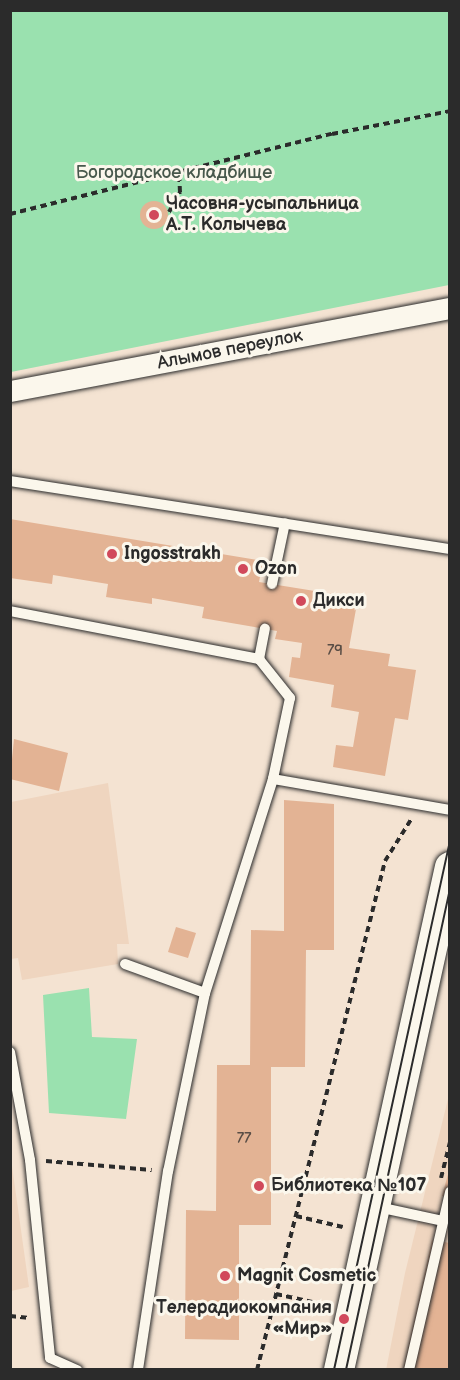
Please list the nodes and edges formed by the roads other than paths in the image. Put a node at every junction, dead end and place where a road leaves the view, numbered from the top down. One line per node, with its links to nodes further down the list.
1 (450, 308): 2 (street, Алымов переулок)
2 (10, 392)
3 (10, 481): 4 (lane)
4 (285, 523): 5 (lane); 6 (lane)
5 (450, 549)
6 (272, 584)
7 (10, 611): 9 (lane)
8 (265, 629): 9 (lane)
9 (259, 659): 10 (lane)
10 (273, 779): 11 (lane); 14 (lane)
11 (450, 810)
12 (450, 867): 17 (main road)
13 (125, 964): 14 (lane)
14 (205, 993): 20 (lane)
15 (10, 1052): 19 (lane)
16 (450, 1192): 18 (lane)
17 (375, 1206): 18 (lane); 21 (main road)
18 (443, 1221): 22 (lane)
19 (77, 1370)
20 (138, 1370)
21 (339, 1370)
22 (409, 1370)

